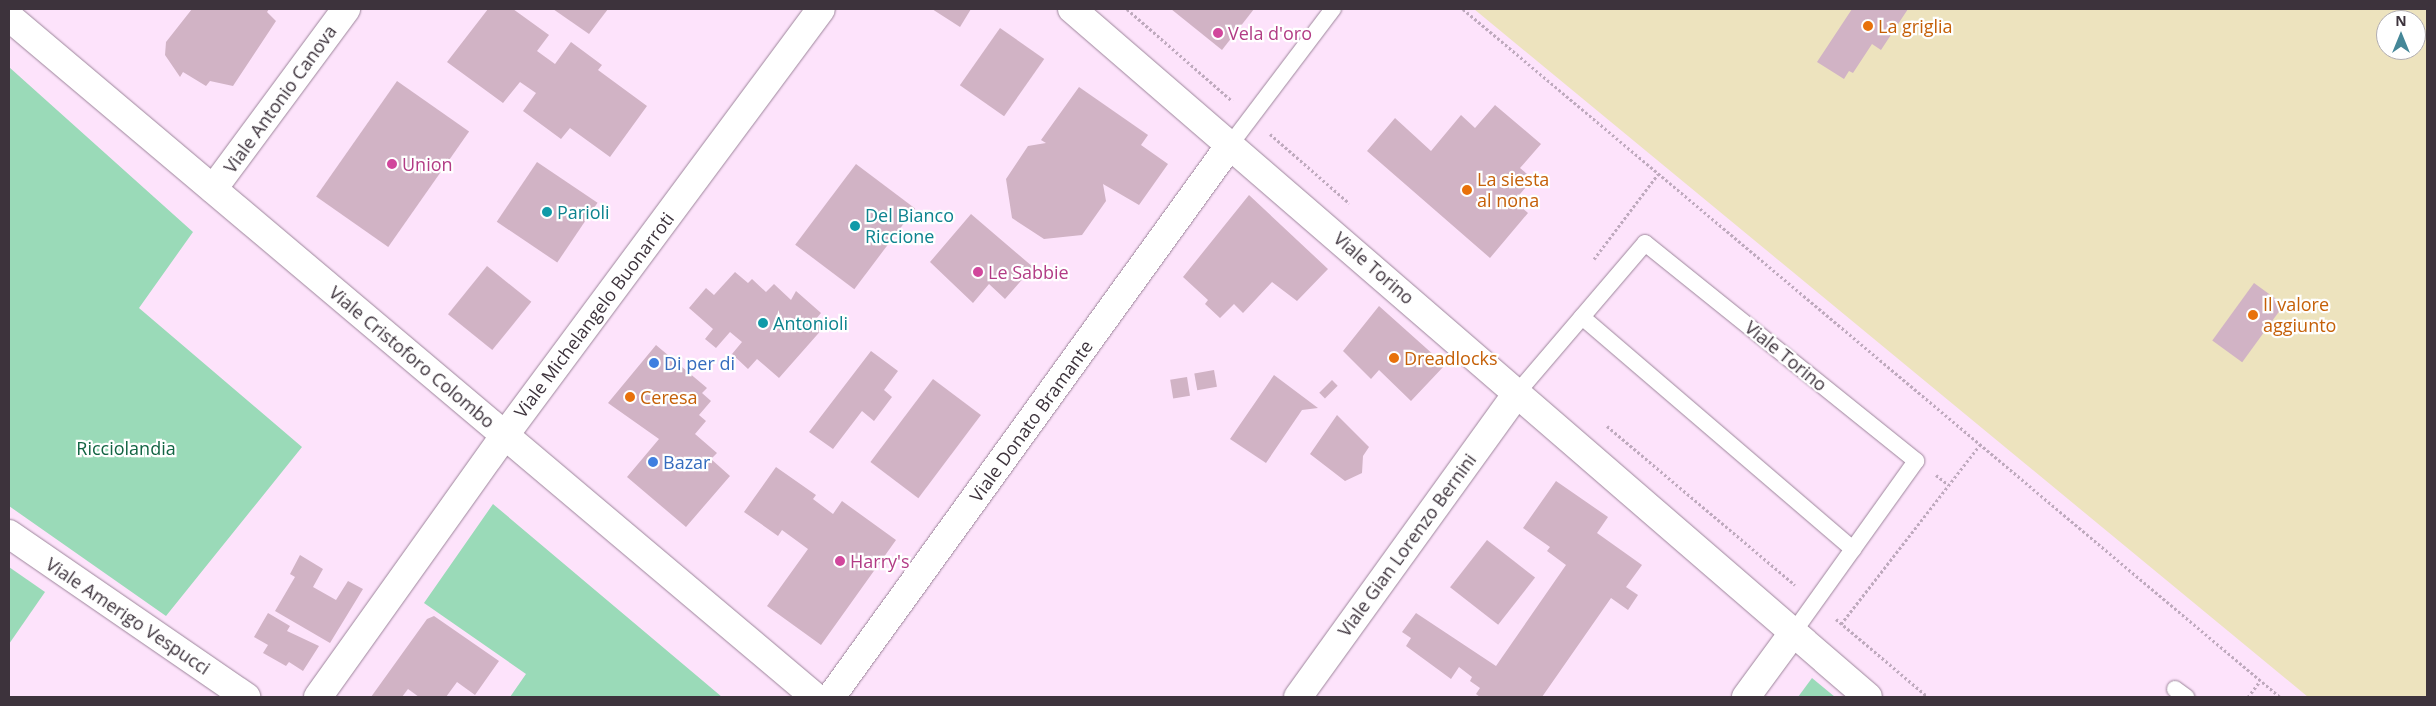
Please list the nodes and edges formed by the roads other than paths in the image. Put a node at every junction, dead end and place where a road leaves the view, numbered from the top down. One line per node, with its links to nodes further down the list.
1 (346, 9): 7 (street, Viale Antonio Canova)
2 (822, 9): 10 (street, Viale Michelangelo Buonarroti)
3 (1072, 9): 6 (street, Viale Torino)
4 (1333, 9): 6 (lane)
5 (9, 17): 7 (street, Viale Cristoforo Colombo)
6 (1230, 145): 9 (street, Viale Torino); 17 (street, Viale Donato Bramante)
7 (213, 189): 10 (street, Viale Cristoforo Colombo)
8 (1582, 317): 9 (lane, Viale Torino); 12 (lane); 12 (lane, Viale Torino)
9 (1517, 393): 13 (street, Viale Torino); 18 (street, Viale Gian Lorenzo Bernini)
10 (505, 435): 15 (street, Viale Michelangelo Buonarroti); 16 (street, Viale Cristoforo Colombo)
11 (9, 534): 14 (street, Viale Amerigo Vespucci)
12 (1853, 549): 13 (lane, Viale Torino)
13 (1793, 632): 19 (street); 20 (street, Viale Torino)
14 (246, 697)
15 (318, 697)
16 (815, 697)
17 (831, 697)
18 (1298, 697)
19 (1746, 697)
20 (1868, 697)

